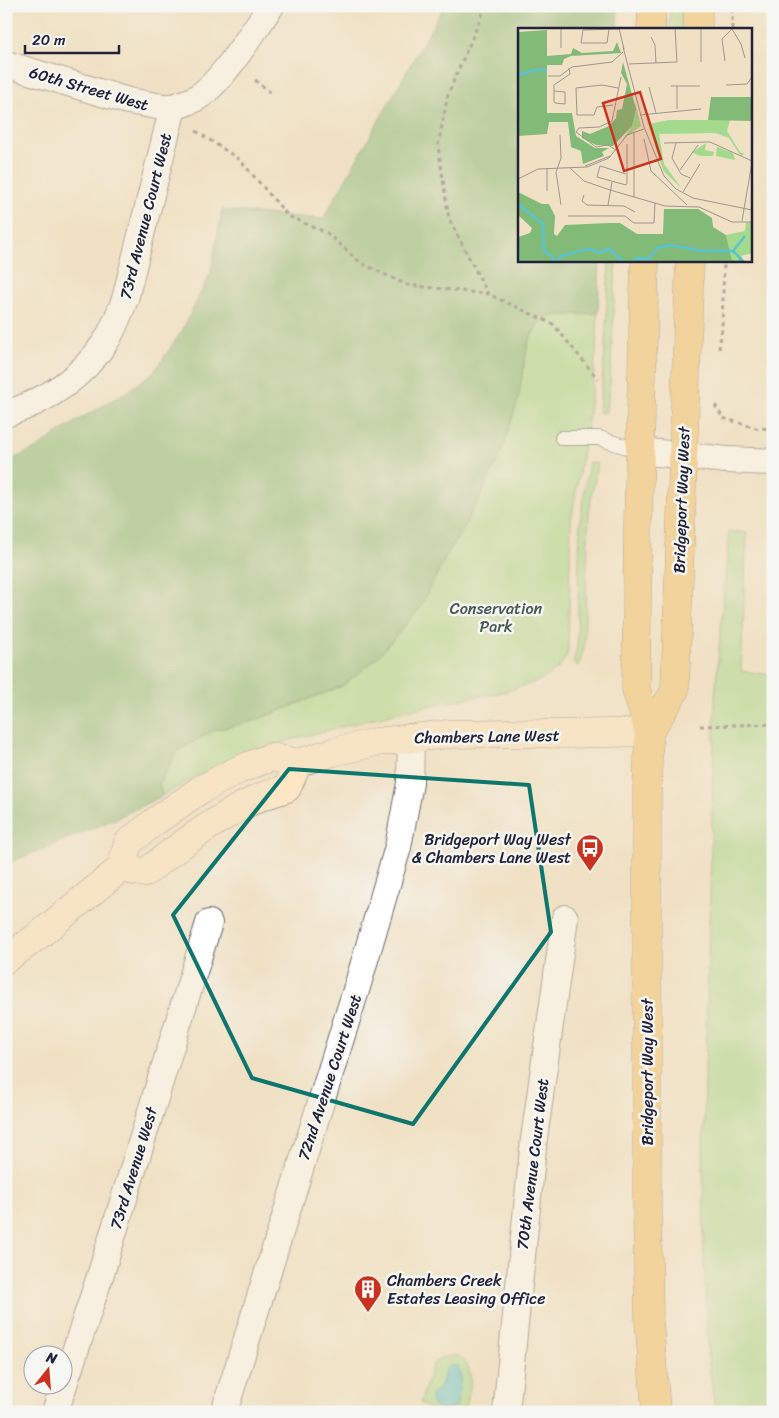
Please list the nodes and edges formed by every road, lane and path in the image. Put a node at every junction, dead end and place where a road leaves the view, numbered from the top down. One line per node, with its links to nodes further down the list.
1 (271, 6): 12 (street)
2 (486, 6): 16 (path)
3 (652, 6): 6 (main road)
4 (698, 6): 7 (main road)
5 (732, 6): 8 (path)
6 (651, 28)
7 (698, 28)
8 (732, 28)
9 (6, 64): 12 (street, 60th Street West)
10 (263, 86): 11 (path)
11 (270, 92)
12 (177, 106): 16 (path); 20 (street, 73rd Avenue Court West)
13 (644, 261): 23 (main road, Bridgeport Way West)
14 (690, 261): 24 (main road, Bridgeport Way West)
15 (724, 261): 17 (path)
16 (488, 294): 18 (path)
17 (717, 355)
18 (598, 379)
19 (713, 402): 21 (path)
20 (6, 414)
21 (773, 429)
22 (562, 438): 23 (lane)
23 (639, 451): 24 (street); 28 (main road, Bridgeport Way West)
24 (682, 456): 25 (street); 28 (main road, Bridgeport Way West)
25 (773, 462)
26 (773, 724): 27 (path)
27 (700, 726)
28 (649, 732): 29 (street, Chambers Lane West); 36 (main road, Bridgeport Way West)
29 (410, 737): 32 (street, Chambers Lane West); 34 (street, 72nd Avenue Court West)
30 (565, 918): 35 (street, 70th Avenue Court West)
31 (209, 923): 33 (street, 73rd Avenue West)
32 (6, 959)
33 (55, 1412)
34 (224, 1412)
35 (506, 1412)
36 (656, 1412)

